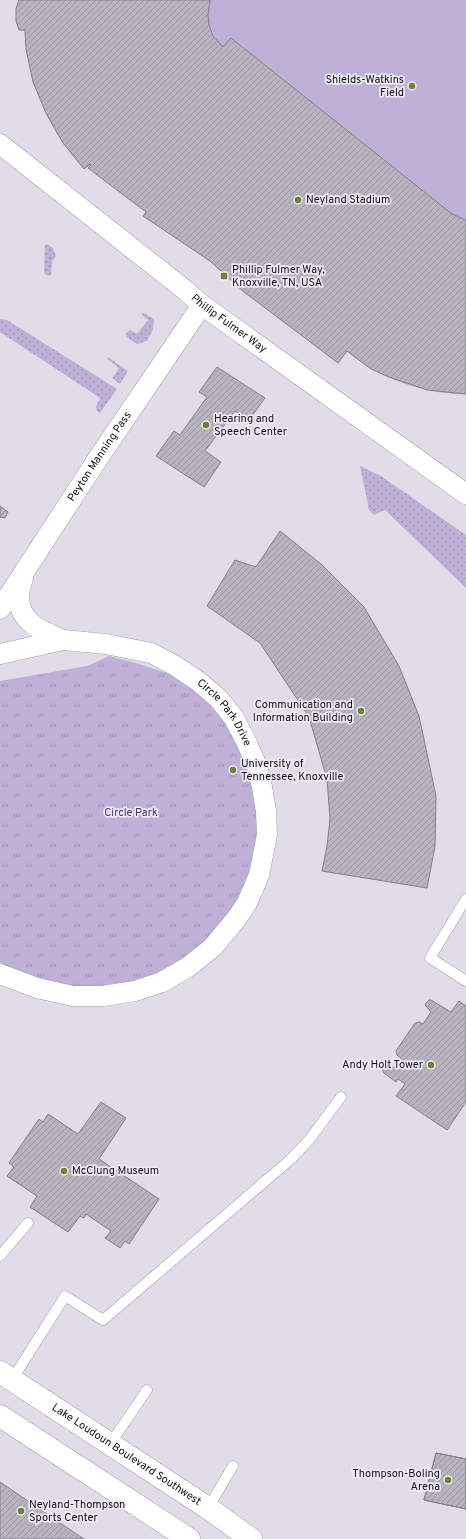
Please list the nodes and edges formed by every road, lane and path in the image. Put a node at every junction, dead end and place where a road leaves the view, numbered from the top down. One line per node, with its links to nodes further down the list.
1 (0, 144): 2 (street, Phillip Fulmer Way)
2 (202, 306): 3 (street, Phillip Fulmer Way); 4 (street, Peyton Manning Pass)
3 (466, 494)
4 (24, 573): 5 (street, Peyton Manning Pass); 6 (street)
5 (0, 609)
6 (62, 640): 7 (street, Circle Park Drive); 9 (street, Circle Park Drive)
7 (0, 654)
8 (466, 899): 10 (lane)
9 (0, 974)
10 (466, 981)
11 (341, 1097): 14 (lane)
12 (28, 1223): 13 (lane)
13 (0, 1256)
14 (6, 1376): 17 (street, Lake Loudoun Boulevard Southwest)
15 (147, 1390): 17 (lane)
16 (0, 1416): 20 (street)
17 (110, 1444): 19 (street, Lake Loudoun Boulevard Southwest)
18 (233, 1466): 19 (lane)
19 (208, 1508): 21 (street, Lake Loudoun Boulevard Southwest)
20 (190, 1539)
21 (251, 1539)

